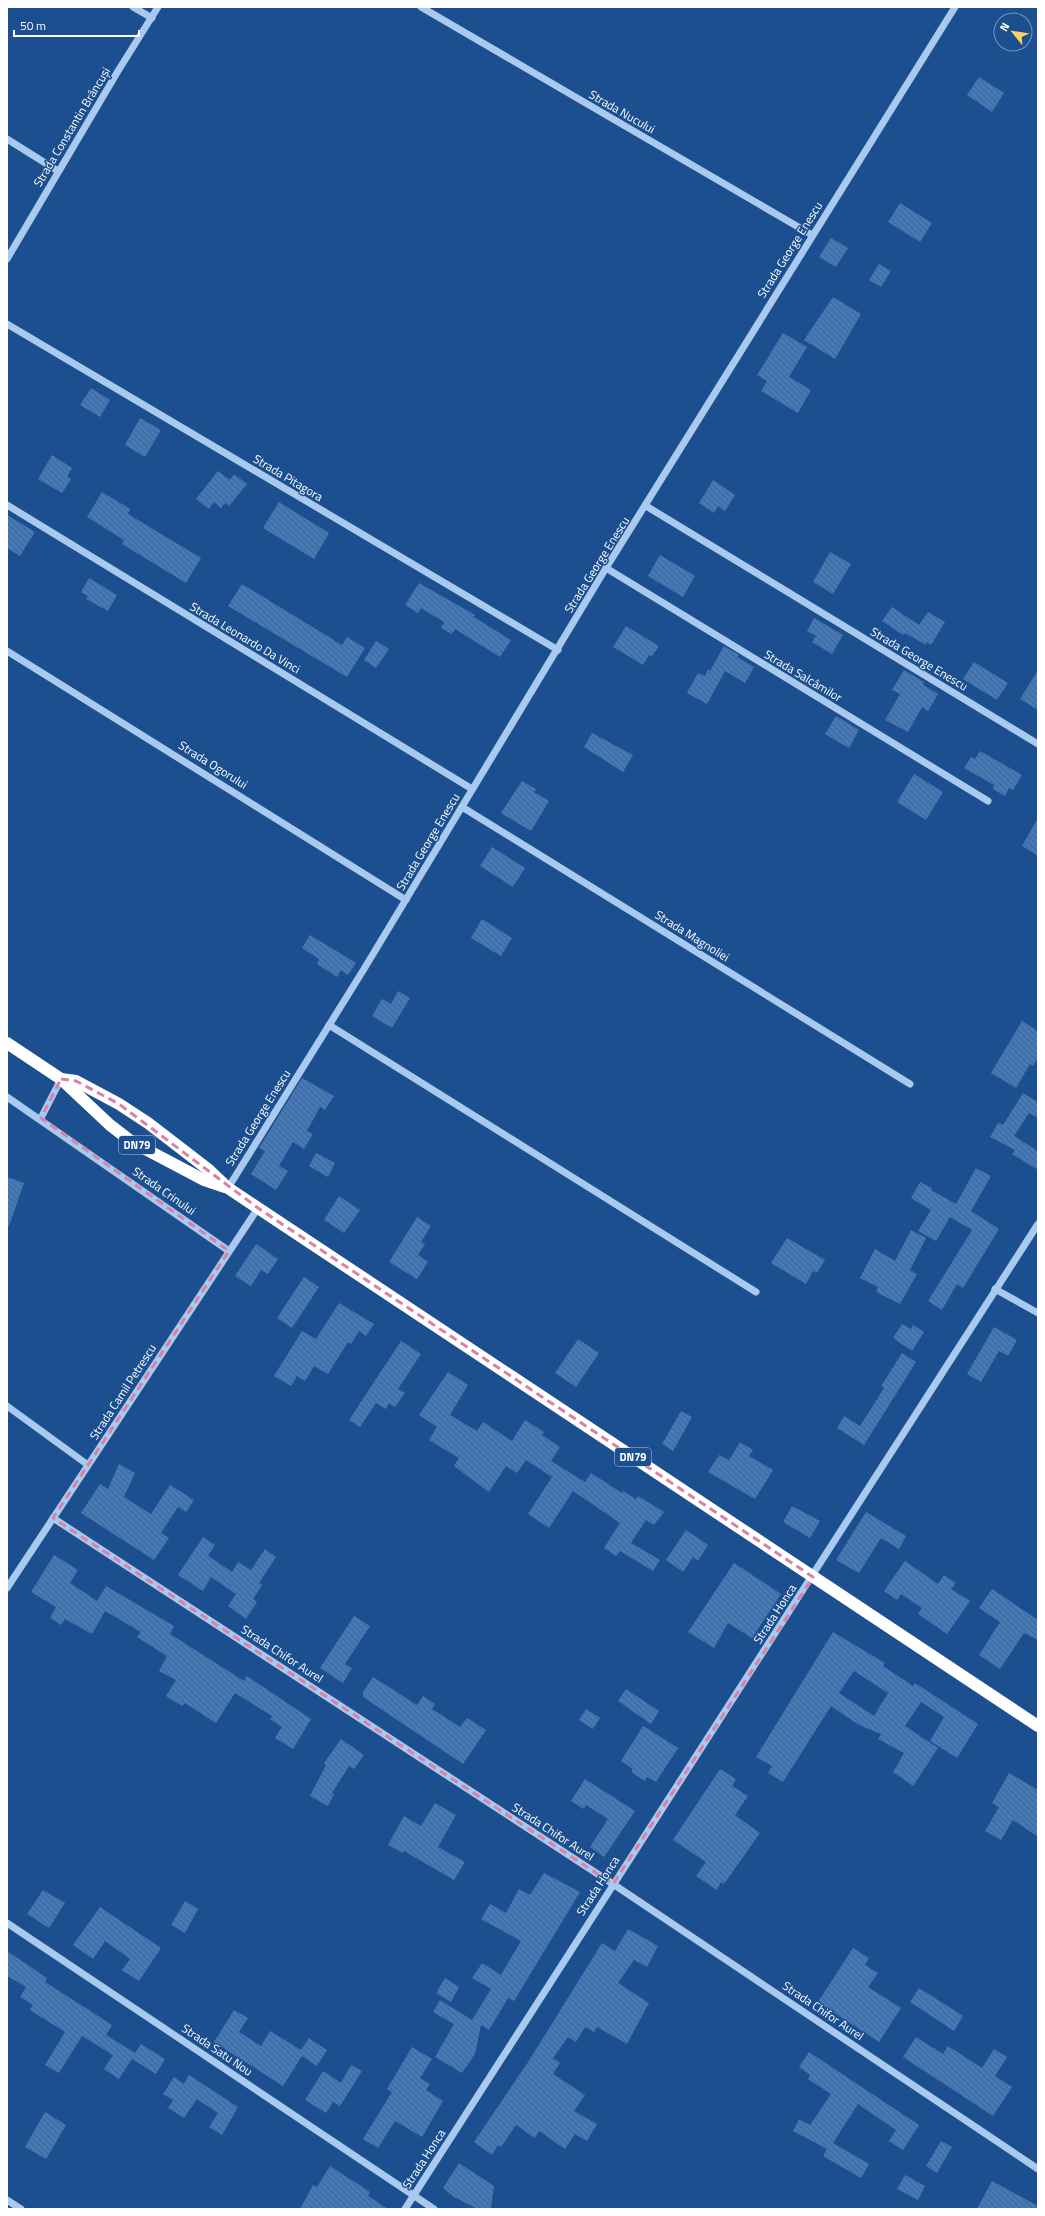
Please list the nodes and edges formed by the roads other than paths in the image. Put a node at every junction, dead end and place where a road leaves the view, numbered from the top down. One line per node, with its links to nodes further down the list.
1 (134, 7): 5 (street)
2 (158, 7): 5 (street, Strada Constantin Brâncuși)
3 (420, 7): 8 (street, Strada Nucului)
4 (955, 7): 8 (street, Strada George Enescu)
5 (152, 18): 7 (street, Strada Constantin Brâncuși)
6 (7, 139): 7 (street)
7 (58, 172): 9 (street, Strada Constantin Brâncuși)
8 (812, 236): 12 (street, Strada George Enescu)
9 (7, 259)
10 (7, 324): 14 (street, Strada Pitagora)
11 (7, 505): 17 (street, Strada Leonardo Da Vinci)
12 (646, 506): 13 (street, Strada George Enescu); 16 (street, Strada George Enescu)
13 (606, 568): 14 (street, Strada George Enescu); 18 (street, Strada Salcâmilor)
14 (558, 650): 17 (street, Strada George Enescu)
15 (7, 651): 20 (street, Strada Ogorului)
16 (1038, 744)
17 (472, 789): 19 (street, Strada George Enescu)
18 (988, 802)
19 (462, 807): 20 (street, Strada George Enescu); 24 (street, Strada Magnoliei)
20 (406, 900): 21 (street, Strada George Enescu)
21 (329, 1025): 27 (street, Strada George Enescu); 32 (street)
22 (7, 1043): 23 (highway, DN79)
23 (61, 1079): 26 (street); 27 (highway, DN79); 27 (highway, DN79)
24 (910, 1084)
25 (7, 1096): 26 (street, Strada Crinului)
26 (41, 1118): 30 (street, Strada Crinului)
27 (228, 1188): 28 (highway, DN79)
28 (258, 1208): 30 (street, Strada Camil Petrescu); 37 (highway, DN79)
29 (1038, 1224): 31 (street, Strada Honca)
30 (229, 1251): 35 (street, Strada Camil Petrescu)
31 (995, 1289): 33 (street); 37 (street, Strada Honca)
32 (756, 1292)
33 (1038, 1313)
34 (7, 1406): 35 (street)
35 (88, 1465): 36 (street, Strada Camil Petrescu)
36 (53, 1518): 38 (street, Strada Camil Petrescu); 40 (street, Strada Chifor Aurel)
37 (813, 1577): 39 (highway, DN79); 40 (street, Strada Honca)
38 (7, 1588)
39 (1038, 1726)
40 (613, 1884): 42 (street, Strada Chifor Aurel); 43 (street, Strada Honca)
41 (7, 1923): 43 (street, Strada Satu Nou)
42 (1038, 2169)
43 (414, 2195): 46 (street, Strada Honca); 47 (street, Strada Satu Nou)
44 (7, 2200): 45 (street)
45 (21, 2209)
46 (405, 2209)
47 (434, 2209)

